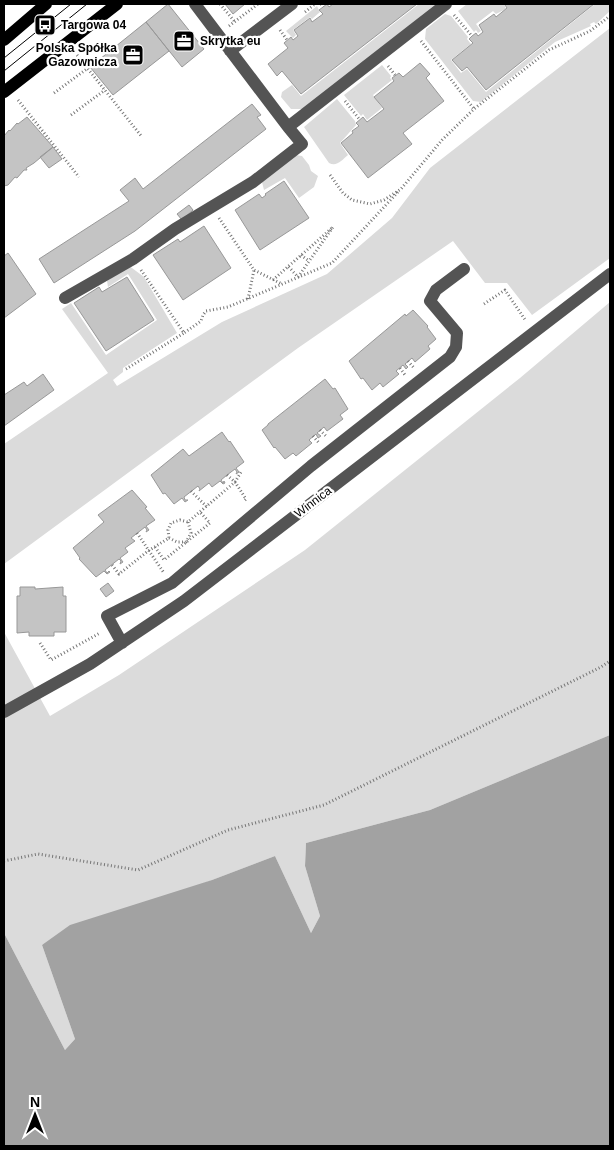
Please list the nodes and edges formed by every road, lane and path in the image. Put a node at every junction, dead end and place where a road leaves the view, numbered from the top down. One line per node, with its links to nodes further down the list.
1 (46, 4): 14 (main road)
2 (117, 4): 21 (main road)
3 (195, 4): 12 (street)
4 (220, 4): 9 (path)
5 (258, 4): 9 (path)
6 (292, 4): 16 (street)
7 (449, 8): 11 (street); 13 (path)
8 (610, 16): 24 (path)
9 (235, 22): 12 (path)
10 (280, 30): 15 (path)
11 (413, 30): 20 (street); 24 (path)
12 (218, 35): 16 (street)
13 (472, 36)
14 (4, 40)
15 (287, 40)
16 (230, 51): 27 (street)
17 (77, 55): 18 (path)
18 (88, 68): 19 (path); 22 (path)
19 (105, 90): 25 (path); 28 (path)
20 (336, 90): 26 (path); 27 (street)
21 (4, 92)
22 (54, 93)
23 (18, 100): 30 (path)
24 (474, 110): 31 (path)
25 (71, 115)
26 (360, 120)
27 (288, 127): 32 (street)
28 (142, 137)
29 (330, 175): 31 (path)
30 (79, 177)
31 (401, 189): 40 (path)
32 (211, 208): 34 (street); 38 (path)
33 (301, 255): 35 (path); 35 (path); 36 (path)
34 (133, 259): 43 (street); 46 (path)
35 (309, 261): 40 (path)
36 (288, 266): 40 (path); 41 (path)
37 (464, 269): 63 (street)
38 (254, 270): 41 (path); 44 (path)
39 (610, 274): 47 (street, Winnica)
40 (298, 277): 42 (path)
41 (273, 280): 42 (path)
42 (282, 284): 44 (path)
43 (65, 298)
44 (248, 299): 46 (path)
45 (484, 304): 47 (path)
46 (184, 333): 48 (path)
47 (534, 333): 66 (street, Winnica)
48 (126, 370)
49 (241, 472): 51 (path)
50 (227, 475): 51 (path)
51 (235, 482): 53 (path); 54 (path)
52 (191, 491): 54 (path)
53 (240, 505)
54 (206, 507): 55 (path)
55 (200, 512): 56 (path); 59 (path)
56 (188, 522): 58 (path); 59 (path)
57 (136, 534): 61 (path)
58 (169, 538): 59 (path); 60 (path)
59 (186, 542): 60 (path)
60 (155, 547): 61 (path)
61 (148, 551): 62 (path); 63 (path)
62 (112, 565)
63 (172, 583): 64 (street)
64 (112, 626): 65 (path); 66 (street)
65 (40, 643)
66 (122, 643): 68 (street, Winnica)
67 (610, 661): 69 (path)
68 (4, 712)
69 (4, 861)

